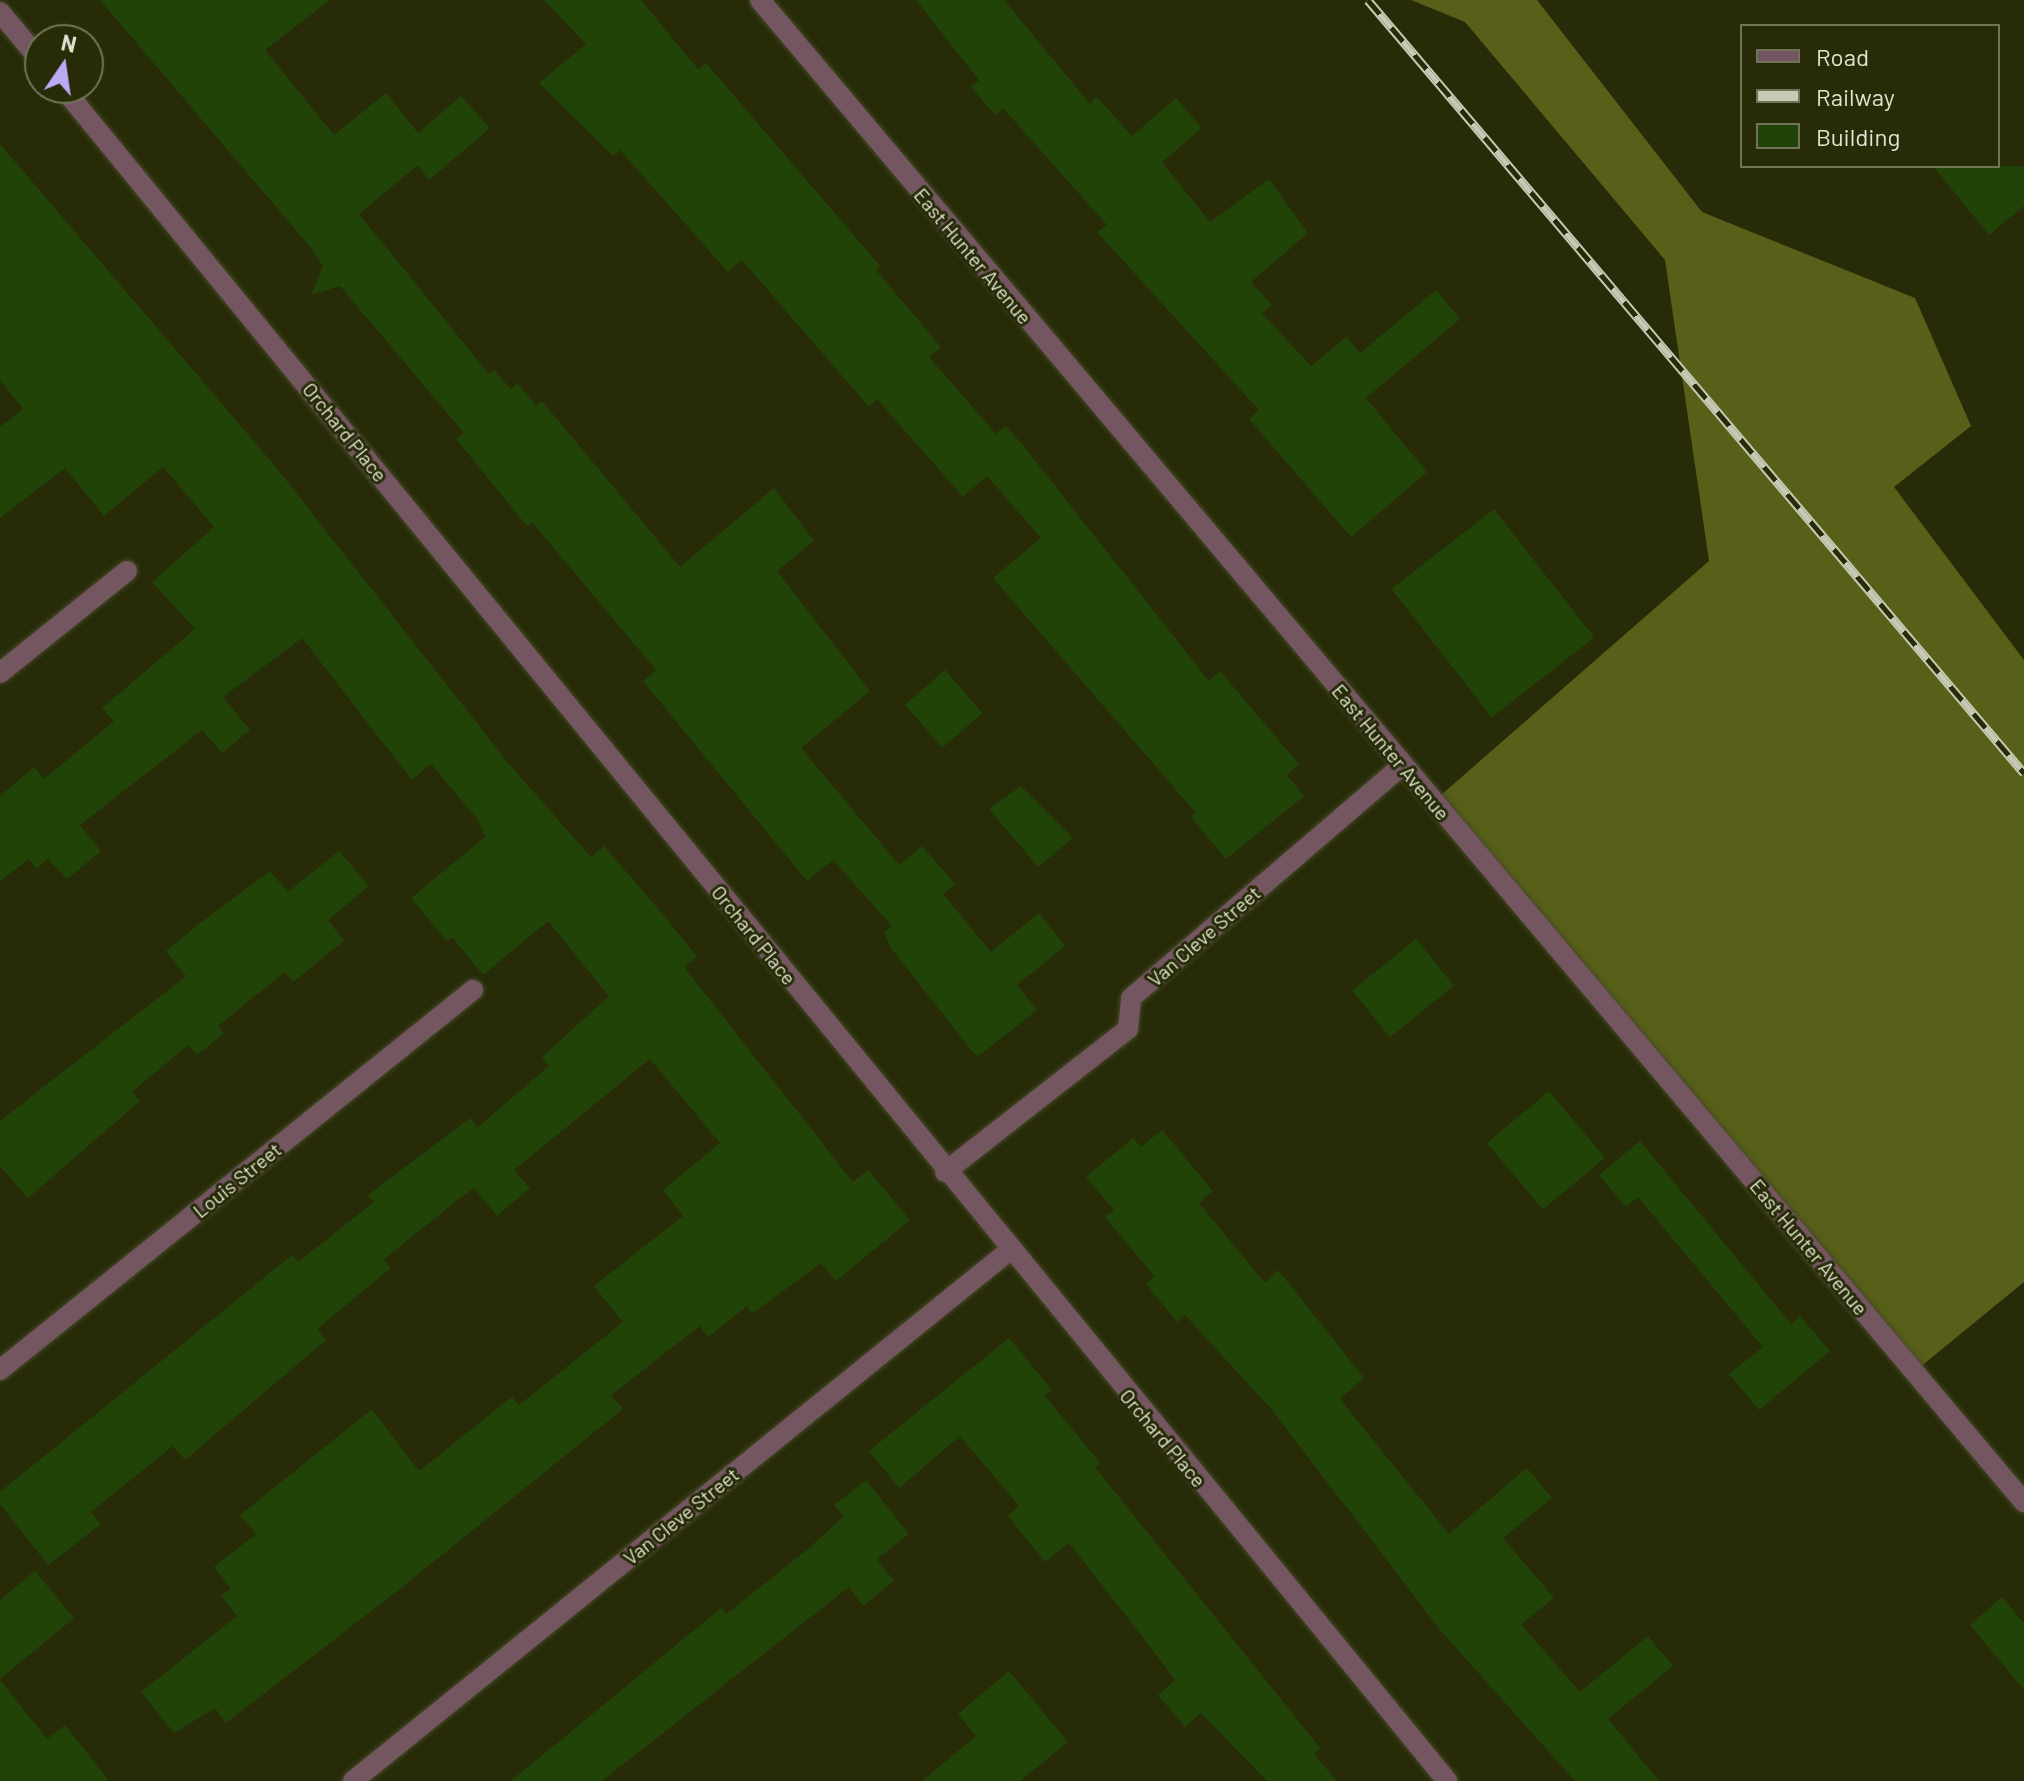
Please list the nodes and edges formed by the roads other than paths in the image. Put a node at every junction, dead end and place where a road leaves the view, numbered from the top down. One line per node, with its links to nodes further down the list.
1 (760, 0): 7 (street, East Hunter Avenue)
2 (0, 12): 3 (street)
3 (24, 41)
4 (76, 104): 9 (street, Orchard Place)
5 (127, 571): 6 (street)
6 (0, 673)
7 (1403, 765): 9 (street, Van Cleve Street); 12 (street, East Hunter Avenue)
8 (473, 990): 11 (street, Louis Street)
9 (945, 1172): 10 (street, Orchard Place)
10 (1009, 1251): 13 (street, Van Cleve Street); 14 (street, Orchard Place)
11 (0, 1370)
12 (2024, 1502)
13 (353, 1781)
14 (1447, 1781)

